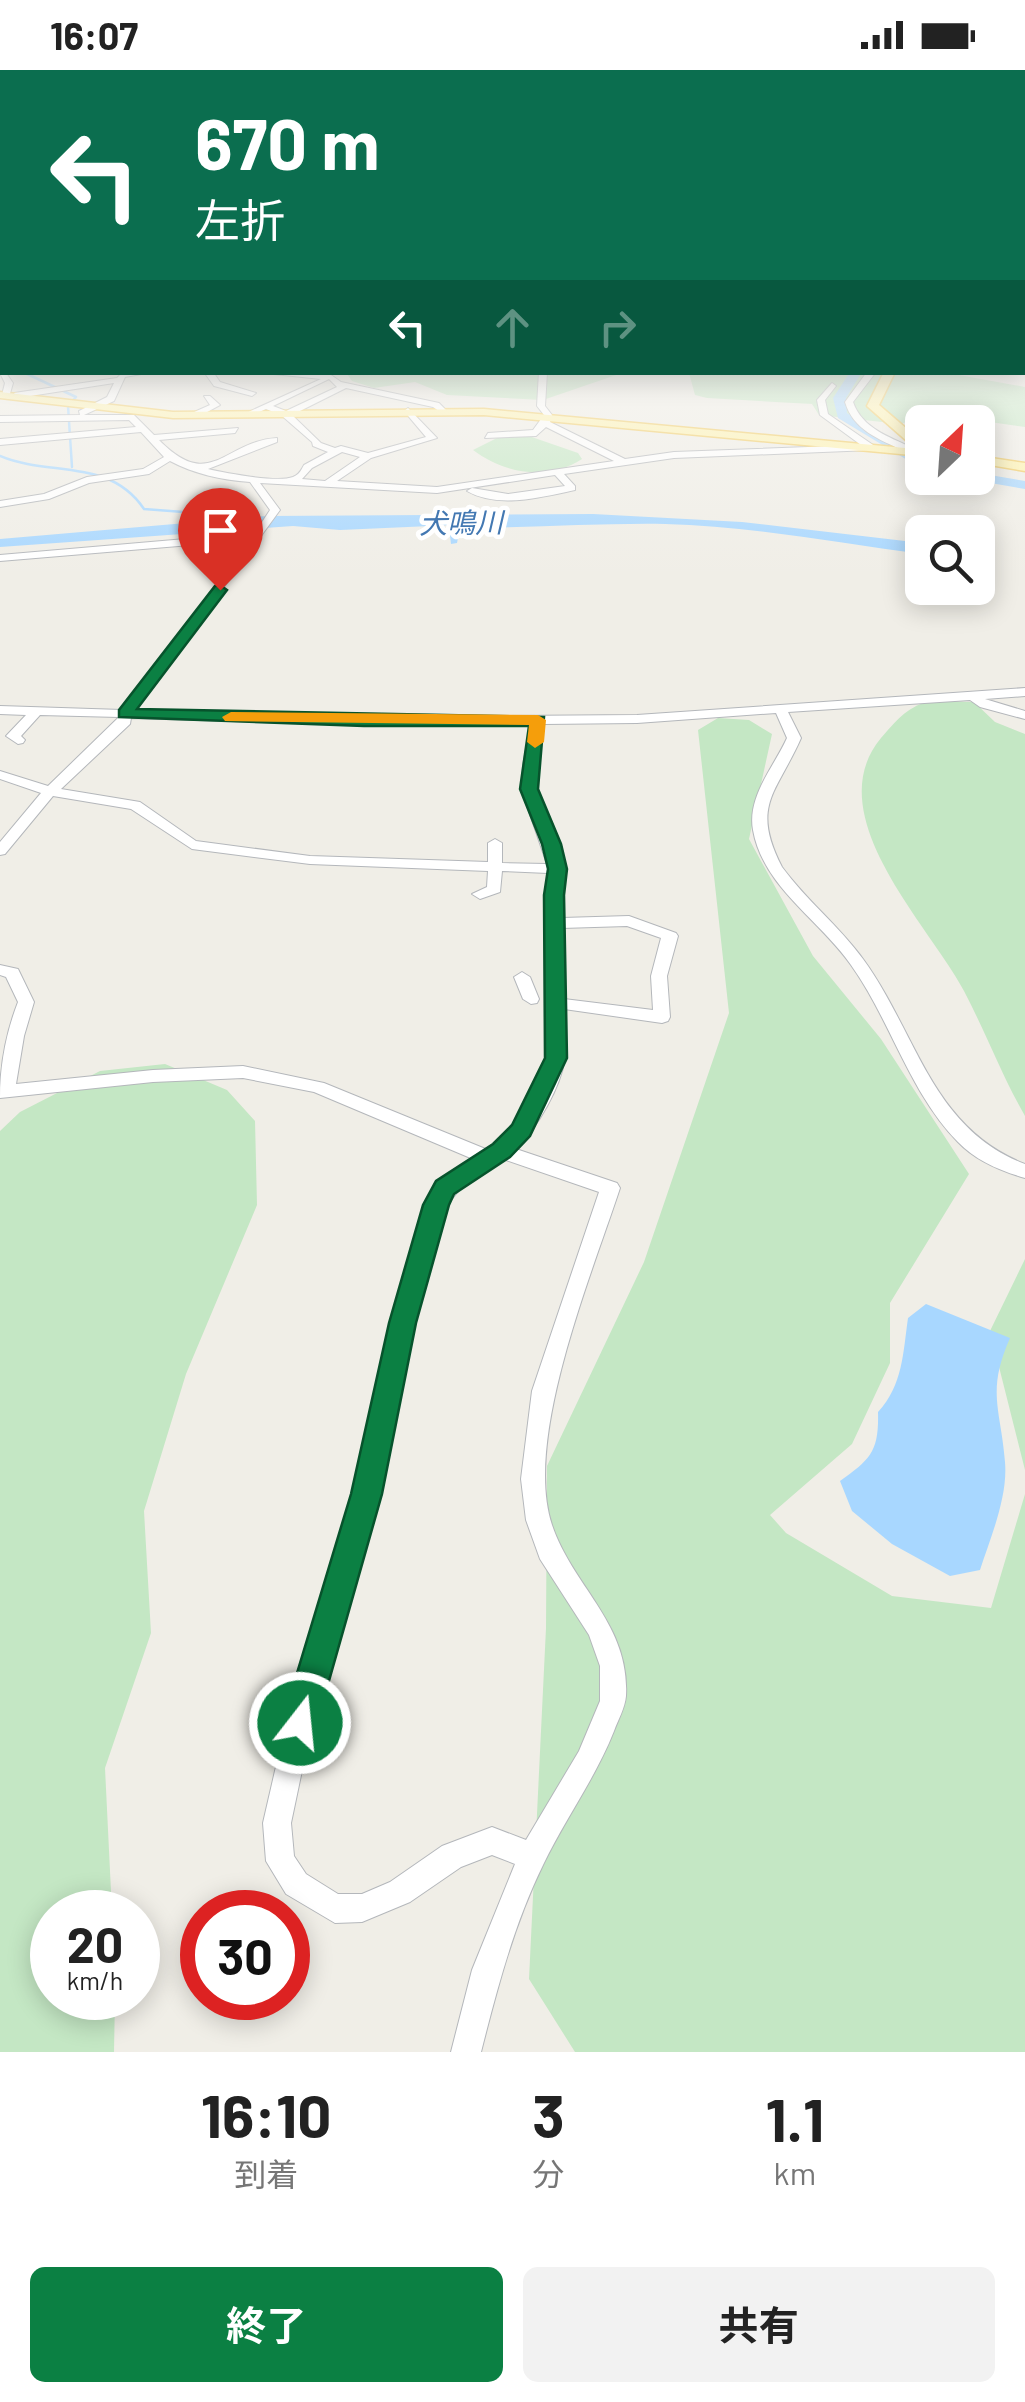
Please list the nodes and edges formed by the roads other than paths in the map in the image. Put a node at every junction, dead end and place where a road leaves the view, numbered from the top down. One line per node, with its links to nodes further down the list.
1 (114, 392): 11 (street)
2 (297, 392): 14 (street)
3 (335, 392): 17 (street)
4 (385, 392): 15 (street)
5 (541, 392): 22 (street)
6 (827, 392): 31 (street)
7 (858, 392): 12 (street)
8 (880, 392): 13 (main road)
9 (8, 395): 11 (main road)
10 (217, 403): 19 (street)
11 (95, 406): 19 (main road); 20 (street)
12 (849, 406): 13 (street); 30 (street)
13 (873, 406): 27 (main road)
14 (268, 407): 17 (street); 18 (street)
15 (442, 410): 16 (main road); 22 (main road)
16 (408, 411): 17 (main road); 34 (street)
17 (287, 413): 18 (main road); 33 (street)
18 (248, 414): 19 (main road)
19 (195, 415)
20 (73, 417): 21 (street); 23 (street)
21 (0, 419)
22 (546, 420): 25 (street); 31 (main road); 36 (street)
23 (146, 428): 26 (street); 29 (street)
24 (235, 430): 26 (street)
25 (488, 436)
26 (154, 438): 35 (street)
27 (905, 439)
28 (274, 440): 39 (street)
29 (0, 442)
30 (905, 445)
31 (874, 448): 32 (main road); 36 (street)
32 (905, 450)
33 (336, 452): 34 (street); 42 (street)
34 (368, 456): 44 (street)
35 (170, 457): 39 (street); 46 (street)
36 (623, 462): 40 (street)
37 (995, 463): 38 (main road)
38 (1025, 467)
39 (196, 469): 41 (street)
40 (558, 473): 45 (street); 45 (street)
41 (253, 480): 42 (street); 48 (street)
42 (292, 482): 44 (street)
43 (43, 483): 46 (street)
44 (325, 484): 45 (street)
45 (462, 489)
46 (44, 497): 47 (street)
47 (0, 504)
48 (258, 536): 49 (street); 55 (street)
49 (0, 558)
50 (1025, 692): 51 (street)
51 (972, 696): 53 (street); 56 (street)
52 (0, 710): 54 (street)
53 (781, 710): 57 (street); 73 (street)
54 (37, 712): 55 (street); 58 (street)
55 (125, 714): 57 (street); 60 (street)
56 (1025, 715)
57 (538, 720): 64 (street)
58 (18, 740)
59 (0, 776): 60 (street)
60 (50, 791): 62 (street); 63 (street)
61 (494, 843): 63 (street)
62 (0, 850)
63 (494, 868): 64 (street); 65 (street)
64 (558, 869): 66 (street)
65 (480, 894)
66 (555, 922): 70 (street); 70 (street)
67 (0, 970): 71 (street)
68 (522, 977): 69 (street)
69 (531, 1000)
70 (556, 1003): 72 (street)
71 (2, 1092): 72 (street)
72 (494, 1154): 74 (street); 74 (street)
73 (1025, 1172)
74 (532, 1856): 75 (street)
75 (466, 2052)

